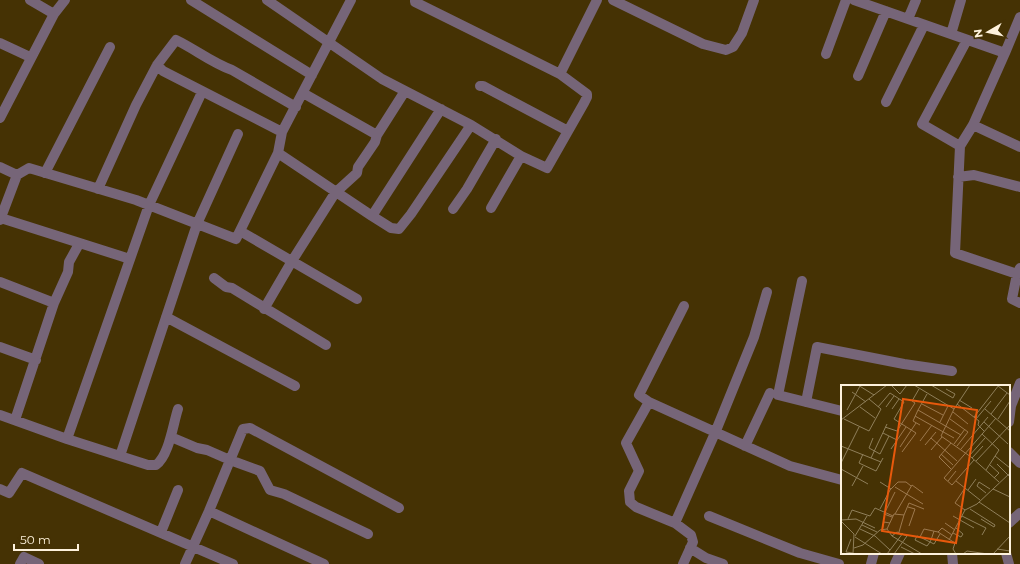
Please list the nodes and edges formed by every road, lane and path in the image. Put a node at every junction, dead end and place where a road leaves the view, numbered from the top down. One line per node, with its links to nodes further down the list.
1 (30, 0): 15 (street)
2 (65, 0): 15 (street)
3 (191, 0): 29 (street)
4 (267, 0): 22 (street)
5 (415, 0): 28 (street)
6 (597, 0): 28 (street)
7 (613, 0): 8 (street)
8 (754, 0)
9 (846, 0): 24 (street)
10 (854, 0): 14 (street)
11 (916, 0): 17 (street)
12 (961, 0): 19 (street)
13 (349, 1): 22 (street)
14 (886, 11): 17 (street); 30 (street)
15 (54, 14): 26 (street)
16 (1020, 17): 25 (street)
17 (908, 19): 18 (street)
18 (924, 25): 19 (street); 35 (street)
19 (951, 34): 20 (street)
20 (966, 40): 25 (street); 46 (street)
21 (0, 43): 26 (street)
22 (329, 43): 29 (street); 32 (street)
23 (110, 47): 51 (street)
24 (826, 54)
25 (1006, 54): 40 (street)
26 (30, 57): 38 (street)
27 (157, 65): 33 (street); 36 (street); 55 (street)
28 (560, 74): 41 (street)
29 (312, 75): 34 (street)
30 (858, 76)
31 (480, 86): 41 (street)
32 (405, 91): 37 (street); 44 (street)
33 (202, 92): 42 (street); 57 (street)
34 (303, 93): 36 (street); 44 (street)
35 (886, 102)
36 (296, 107): 42 (street)
37 (441, 109): 39 (street); 60 (street)
38 (0, 118)
39 (471, 125): 45 (street); 60 (street)
40 (973, 125): 46 (street); 47 (street)
41 (568, 131): 49 (street)
42 (282, 132): 48 (street)
43 (238, 134): 62 (street)
44 (377, 135): 56 (street)
45 (496, 139): 49 (street); 59 (street)
46 (960, 146): 53 (street)
47 (1020, 147)
48 (278, 153): 56 (street); 63 (street)
49 (521, 156): 58 (street)
50 (0, 168): 52 (street)
51 (45, 173): 52 (street); 55 (street)
52 (17, 175): 61 (street)
53 (958, 177): 54 (street); 67 (street)
54 (1020, 187)
55 (98, 189): 57 (street)
56 (335, 193): 60 (street); 66 (street)
57 (149, 205): 62 (street); 65 (street)
58 (491, 208)
59 (453, 209)
60 (372, 216)
61 (0, 219): 64 (street)
62 (197, 224): 63 (street); 77 (street)
63 (240, 231): 66 (street)
64 (79, 244): 65 (street); 73 (street)
65 (130, 259): 95 (street)
66 (292, 261): 72 (street); 76 (street)
67 (1019, 271): 74 (street)
68 (214, 278): 76 (street)
69 (802, 281): 86 (street)
70 (0, 282): 73 (street)
71 (767, 292): 93 (street)
72 (357, 299)
73 (54, 303): 80 (street)
74 (1020, 303)
75 (684, 306): 85 (street)
76 (264, 309): 78 (street)
77 (166, 317): 83 (street); 98 (street)
78 (326, 345)
79 (0, 347): 80 (street)
80 (36, 360): 91 (street)
81 (952, 371): 86 (street)
82 (1020, 383): 87 (street)
83 (295, 386)
84 (770, 393): 96 (street)
85 (649, 402): 93 (street); 109 (street)
86 (806, 402): 89 (street)
87 (1016, 408): 92 (street)
88 (178, 409): 94 (street)
89 (841, 411)
90 (0, 415): 91 (street)
91 (16, 420): 95 (street)
92 (1010, 420)
93 (715, 433): 96 (street); 109 (street)
94 (171, 438): 98 (street); 99 (street)
95 (68, 439): 98 (street)
96 (745, 446): 101 (street)
97 (1010, 453): 100 (street)
98 (120, 456)
99 (230, 460): 104 (street); 105 (street); 111 (street)
100 (1020, 463)
101 (841, 480)
102 (0, 490): 110 (street)
103 (178, 490): 110 (street)
104 (399, 508)
105 (209, 511): 112 (street); 122 (street)
106 (1020, 513): 108 (street)
107 (709, 516): 125 (street)
108 (1010, 522)
109 (674, 523): 113 (street)
110 (161, 532): 112 (street)
111 (368, 534)
112 (192, 546): 120 (street); 121 (street)
113 (690, 548): 123 (street); 124 (street)
114 (874, 554): 126 (street)
115 (900, 554): 127 (street)
116 (952, 554): 128 (street)
117 (1006, 554): 129 (street)
118 (20, 564): 119 (street)
119 (39, 564)
120 (185, 564)
121 (233, 564)
122 (323, 564)
123 (683, 564)
124 (723, 564)
125 (840, 564)
126 (871, 564)
127 (895, 564)
128 (953, 564)
129 (1009, 564)

